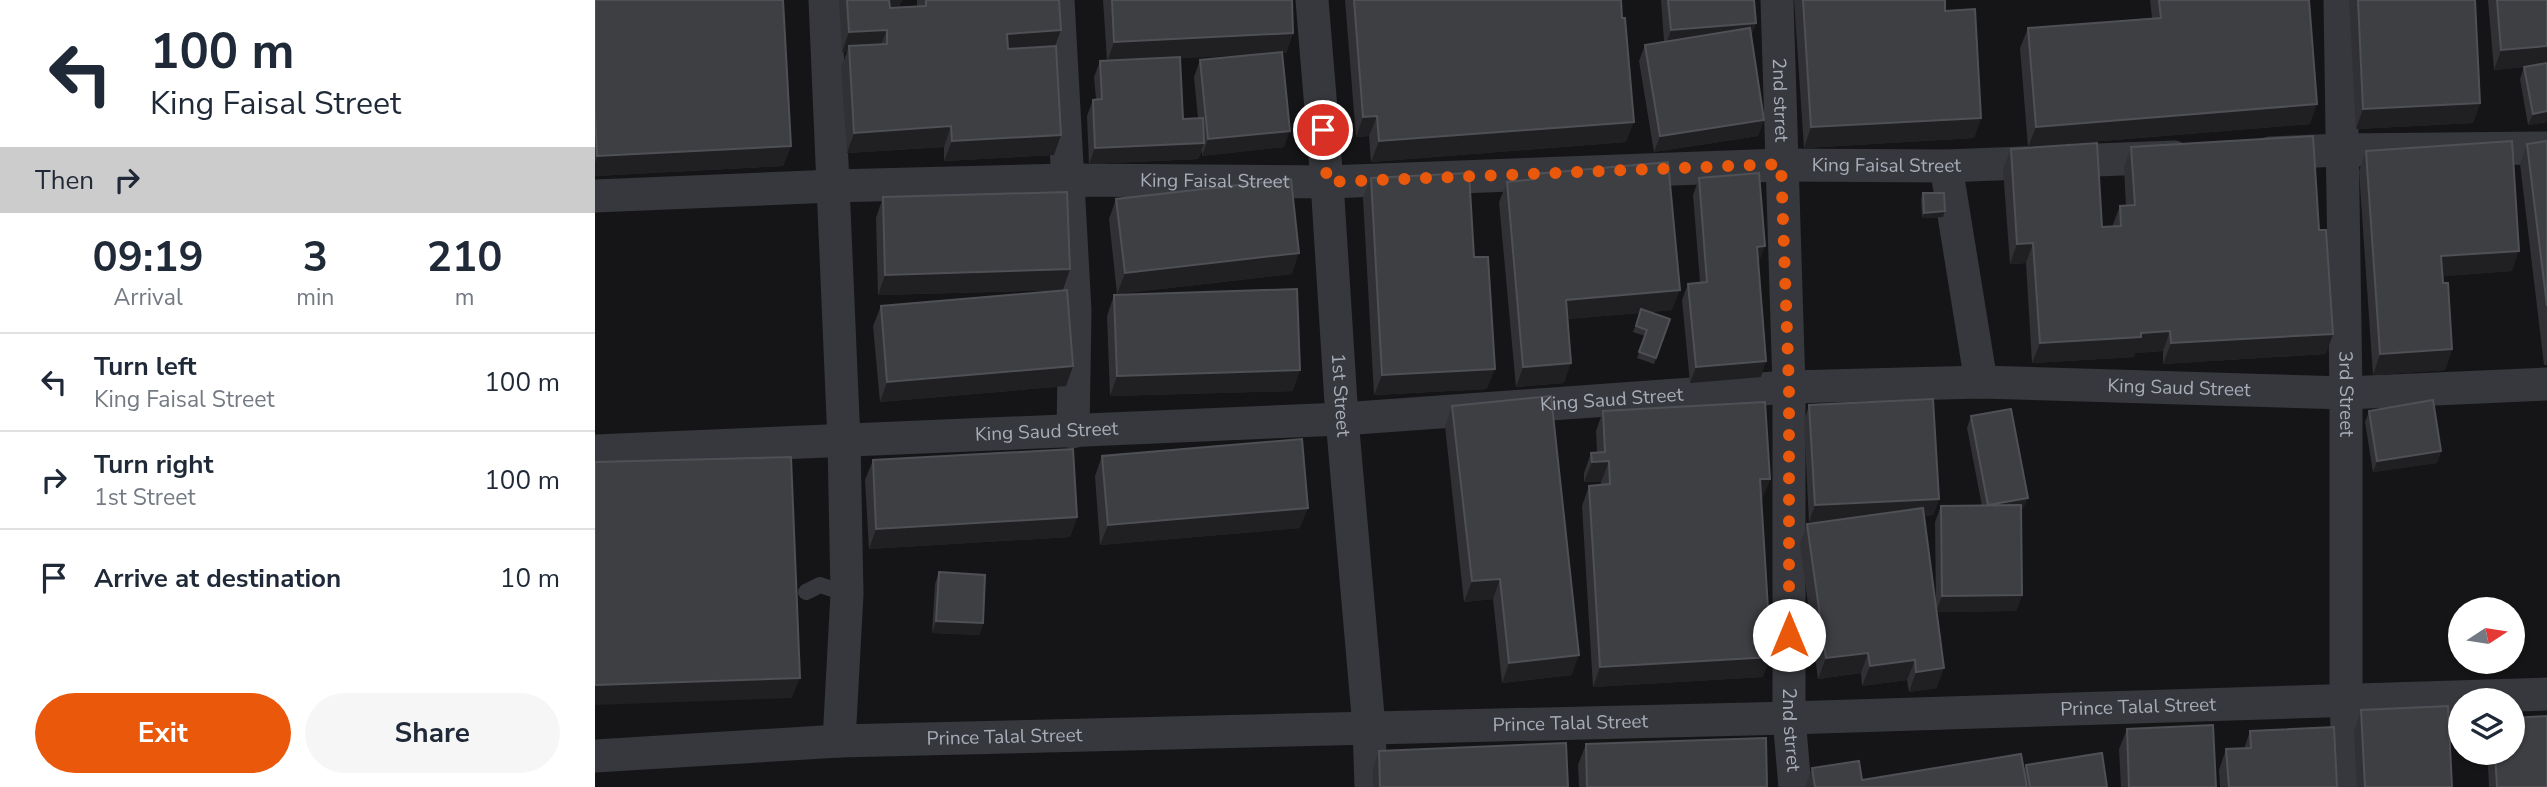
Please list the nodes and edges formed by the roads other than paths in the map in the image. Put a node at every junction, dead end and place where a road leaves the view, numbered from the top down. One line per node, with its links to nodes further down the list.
1 (825, 0): 14 (street)
2 (1058, 0): 12 (street)
3 (1312, 0): 13 (street, 1st Street)
4 (1777, 0): 10 (street, 2nd strret)
5 (2340, 0): 7 (street, 3rd Street)
6 (2547, 148): 7 (street)
7 (2342, 150): 8 (street); 19 (street, 3rd Street)
8 (2247, 154)
9 (2206, 155): 11 (street, King Faisal Street)
10 (1781, 164): 11 (street, King Faisal Street); 13 (street, King Faisal Street); 18 (street, 2nd strret)
11 (1946, 166): 16 (street)
12 (1067, 180): 13 (street, King Faisal Street); 14 (street, King Faisal Street); 21 (street)
13 (1327, 182): 20 (street, 1st Street)
14 (833, 186): 15 (street, King Faisal Street); 22 (street)
15 (595, 196)
16 (1981, 382): 18 (street, King Saud Street); 19 (street, King Saud Street)
17 (2547, 384): 19 (street, King Saud Street)
18 (1789, 387): 20 (street, King Saud Street); 28 (street, 2nd strret)
19 (2346, 393): 27 (street, 3rd Street)
20 (1342, 419): 21 (street, King Saud Street); 29 (street, 1st Street)
21 (1073, 432): 22 (street, King Saud Street)
22 (844, 441): 23 (street, King Saud Street); 25 (street)
23 (595, 451)
24 (806, 592): 25 (lane)
25 (848, 594): 30 (street)
26 (2547, 694): 27 (street, Prince Talal Street)
27 (2346, 699): 28 (street, Prince Talal Street); 34 (street, 3rd Street)
28 (1789, 718): 29 (street, Prince Talal Street); 33 (street, 2nd strret)
29 (1369, 727): 30 (street, Prince Talal Street); 32 (street, 1st Street)
30 (839, 741): 31 (street, Prince Talal Street)
31 (595, 756)
32 (1371, 787)
33 (1795, 787)
34 (2349, 787)

